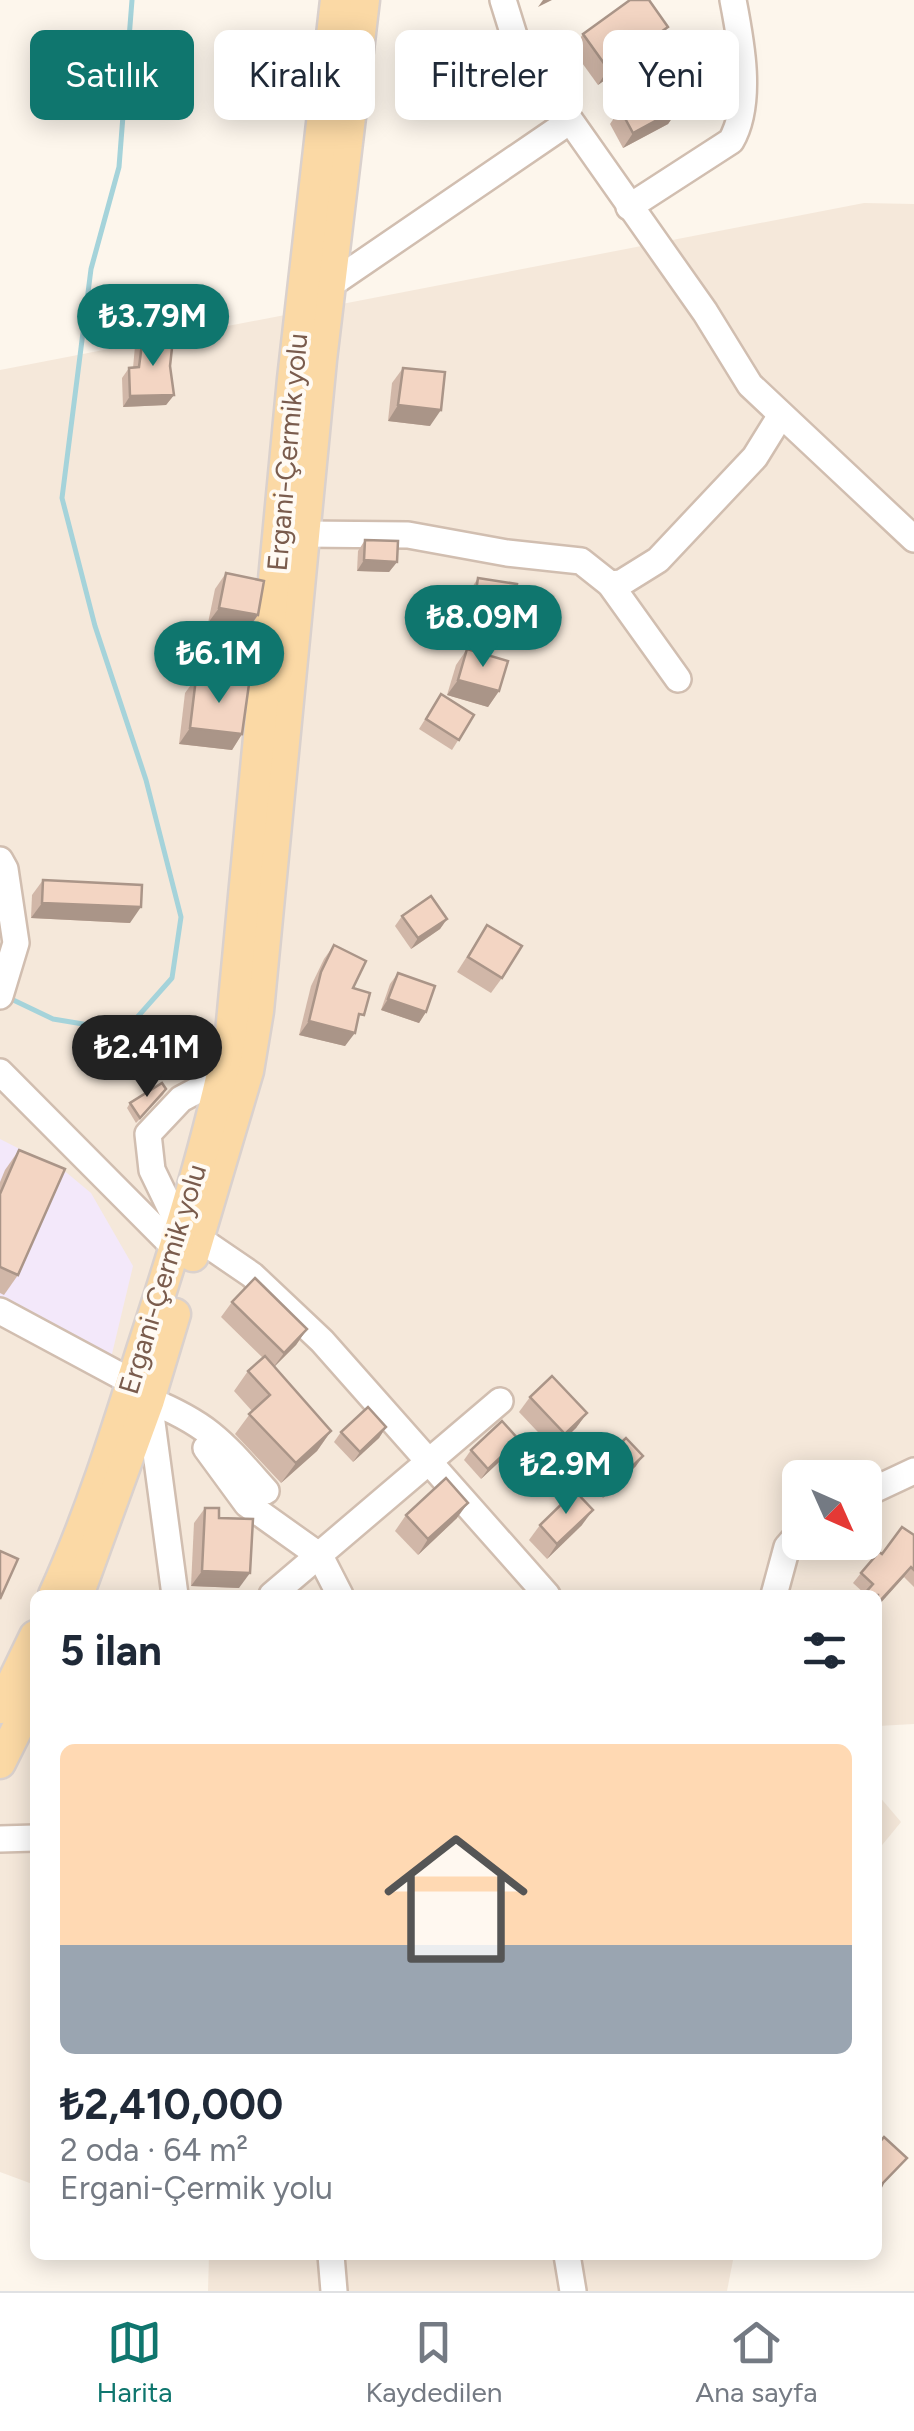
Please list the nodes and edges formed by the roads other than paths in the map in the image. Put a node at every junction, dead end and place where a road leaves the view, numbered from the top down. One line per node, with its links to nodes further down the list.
1 (336, 0): 16 (main road, Ergani-Çermik yolu)
2 (364, 0): 7 (main road, Ergani-Çermik yolu)
3 (503, 0): 5 (street)
4 (733, 0): 6 (street)
5 (570, 121): 6 (street); 7 (street)
6 (629, 206): 8 (street)
7 (330, 285): 9 (main road, Ergani-Çermik yolu)
8 (781, 415): 10 (street); 11 (street)
9 (304, 534): 11 (street); 17 (main road, Ergani-Çermik yolu)
10 (914, 538)
11 (610, 584): 12 (street)
12 (678, 679)
13 (0, 860): 14 (street)
14 (2, 990)
15 (0, 1072): 17 (street)
16 (222, 1077): 17 (main road, Ergani-Çermik yolu); 17 (street)
17 (184, 1238): 19 (main road, Ergani-Çermik yolu); 22 (street)
18 (0, 1311): 19 (street)
19 (140, 1391): 21 (street); 28 (main road, Ergani-Çermik yolu); 29 (main road, Ergani-Çermik yolu); 30 (street)
20 (500, 1401): 22 (street)
21 (186, 1416): 25 (street); 26 (street)
22 (429, 1462): 26 (street); 33 (street)
23 (914, 1471): 24 (street)
24 (882, 1486)
25 (266, 1491)
26 (320, 1556): 31 (street); 32 (street)
27 (783, 1560): 34 (street)
28 (56, 1590)
29 (80, 1590)
30 (174, 1590)
31 (278, 1590)
32 (337, 1590)
33 (543, 1590)
34 (775, 1590)
35 (30, 1646): 37 (main road)
36 (30, 1703): 38 (main road)
37 (0, 1708)
38 (0, 1763)
39 (0, 1838): 40 (street)
40 (30, 1838)
41 (331, 2260): 43 (street)
42 (568, 2260): 44 (street)
43 (334, 2291)
44 (574, 2291)

